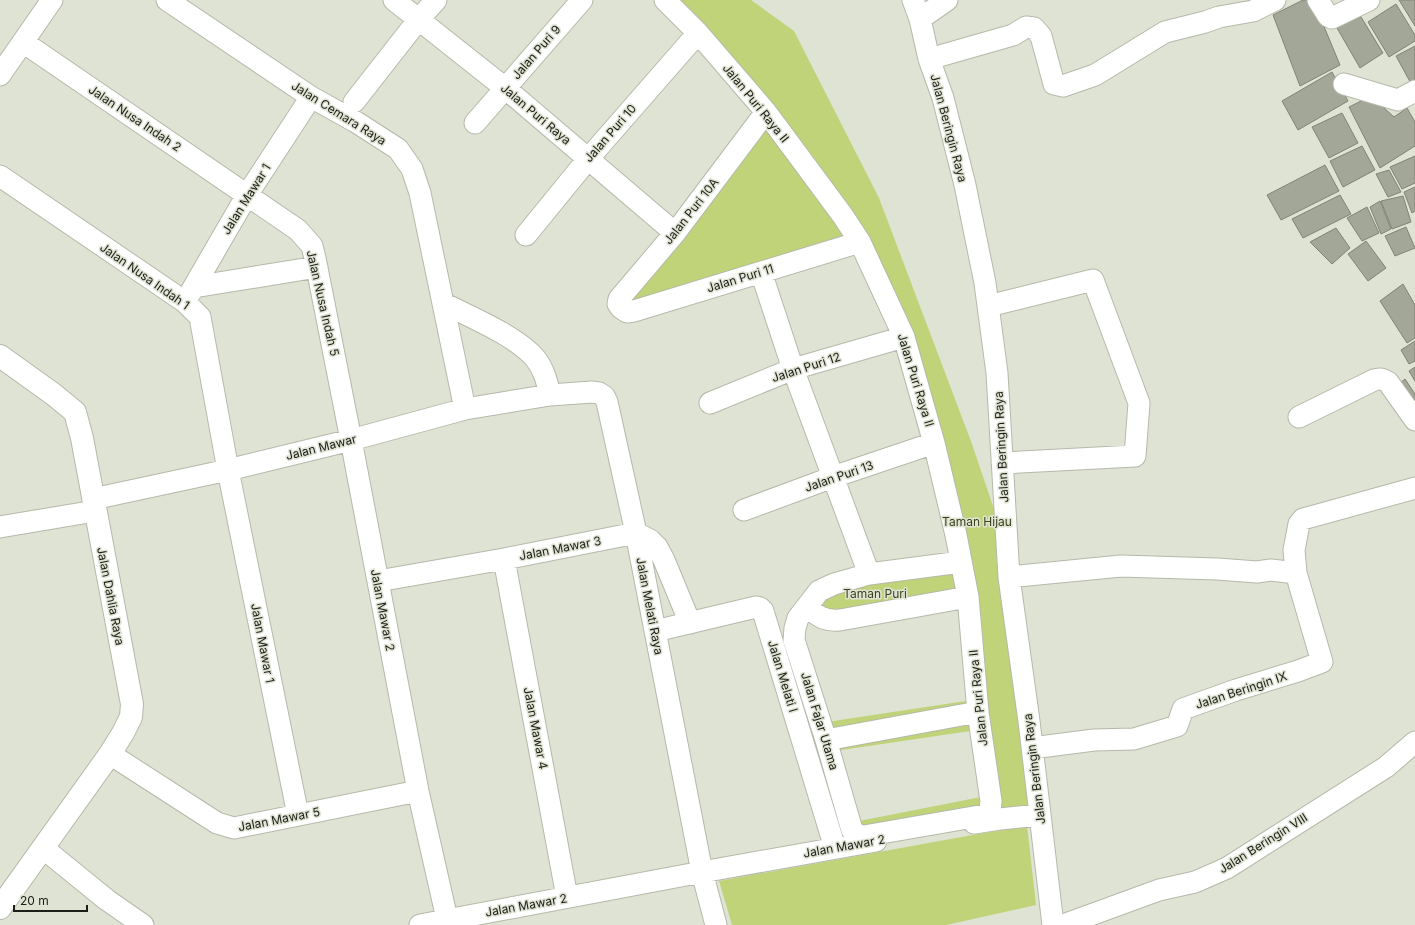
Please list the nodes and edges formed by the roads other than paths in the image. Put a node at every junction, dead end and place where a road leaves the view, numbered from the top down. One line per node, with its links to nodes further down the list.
1 (52, 0): 14 (street)
2 (167, 0): 20 (street, Jalan Cemara Raya)
3 (394, 0): 12 (street, Jalan Puri Raya)
4 (436, 0): 12 (street)
5 (582, 0): 18 (street, Jalan Puri 9)
6 (665, 0): 13 (street, Jalan Puri Raya II)
7 (947, 0): 11 (street)
8 (1275, 0): 15 (street)
9 (1318, 0): 10 (street)
10 (1369, 0)
11 (917, 9): 15 (street, Jalan Beringin Raya)
12 (419, 19): 18 (street, Jalan Puri Raya); 21 (street)
13 (698, 33): 22 (street, Jalan Puri Raya II); 24 (street, Jalan Puri 10)
14 (22, 42): 16 (street); 26 (street, Jalan Nusa Indah 2)
15 (929, 59): 34 (street, Jalan Beringin Raya)
16 (0, 75)
17 (1344, 84): 19 (street)
18 (505, 88): 23 (street, Jalan Puri 9); 24 (street, Jalan Puri Raya)
19 (1415, 91)
20 (311, 98): 26 (street, Jalan Mawar 1); 33 (street, Jalan Cemara Raya)
21 (354, 102)
22 (766, 112): 27 (street, Jalan Puri 10A); 29 (street, Jalan Puri Raya II)
23 (475, 123)
24 (588, 158): 27 (street, Jalan Puri Raya); 28 (street, Jalan Puri 10)
25 (0, 176): 32 (street, Jalan Nusa Indah 1)
26 (247, 194): 30 (street, Jalan Nusa Indah 5); 32 (street, Jalan Mawar 1)
27 (675, 233): 35 (street, Jalan Puri 10A)
28 (526, 235)
29 (860, 242): 31 (street, Jalan Puri 11); 36 (street, Jalan Puri Raya II)
30 (317, 267): 32 (street); 44 (street, Jalan Nusa Indah 5)
31 (761, 272): 35 (street, Jalan Puri 11); 38 (street)
32 (190, 294): 47 (street, Jalan Nusa Indah 1)
33 (443, 302): 39 (street); 41 (street, Jalan Cemara Raya)
34 (988, 306): 46 (street, Jalan Beringin Raya); 46 (street)
35 (621, 308)
36 (904, 337): 38 (street, Jalan Puri 12); 45 (street, Jalan Puri Raya II)
37 (0, 356): 50 (street, Jalan Dahlia Raya)
38 (793, 369): 40 (street, Jalan Puri 12); 48 (street)
39 (550, 395): 41 (street, Jalan Mawar); 53 (street, Jalan Melati Raya)
40 (710, 403)
41 (465, 409): 44 (street, Jalan Mawar)
42 (1299, 417): 43 (street)
43 (1415, 420)
44 (351, 440): 47 (street, Jalan Mawar); 59 (street, Jalan Mawar 2)
45 (934, 443): 48 (street, Jalan Puri 13); 55 (street, Jalan Puri Raya II)
46 (1002, 463): 58 (street, Jalan Beringin Raya)
47 (228, 470): 50 (street, Jalan Mawar); 70 (street, Jalan Mawar 1)
48 (833, 477): 51 (street, Jalan Puri 13); 57 (street)
49 (1415, 488): 56 (street)
50 (94, 505): 52 (street, Jalan Mawar); 68 (street, Jalan Dahlia Raya)
51 (744, 510)
52 (0, 527)
53 (636, 533): 54 (street, Jalan Mawar 3); 62 (street); 63 (street, Jalan Melati Raya)
54 (504, 559): 59 (street, Jalan Mawar 3); 76 (street, Jalan Mawar 4)
55 (962, 562): 57 (street, Jalan Fajar Utama); 60 (street, Jalan Puri Raya II)
56 (1296, 573): 58 (street); 67 (street, Jalan Beringin IX)
57 (869, 574): 61 (street, Jalan Fajar Utama)
58 (1009, 577): 67 (street, Jalan Beringin Raya)
59 (378, 581): 69 (street, Jalan Mawar 2)
60 (968, 597): 61 (street); 64 (street, Jalan Puri Raya II)
61 (807, 607): 65 (street, Jalan Fajar Utama)
62 (690, 623): 63 (street, Jalan Melati I); 73 (street, Jalan Melati I)
63 (655, 631): 75 (street, Jalan Melati Raya)
64 (978, 712): 65 (street); 72 (street, Jalan Puri Raya II)
65 (826, 740): 72 (street, Jalan Fajar Utama)
66 (1415, 742): 83 (street, Jalan Beringin VIII)
67 (1032, 748): 71 (street, Jalan Beringin Raya)
68 (110, 754): 70 (street, Jalan Mawar 5); 74 (street, Jalan Dahlia Raya)
69 (418, 791): 70 (street, Jalan Mawar 5); 78 (street, Jalan Mawar 2)
70 (298, 815)
71 (1039, 815): 73 (street, Jalan Mawar 2); 82 (street, Jalan Beringin Raya)
72 (858, 834)
73 (835, 848): 75 (street, Jalan Mawar 2)
74 (39, 853): 77 (street, Jalan Dahlia Raya); 79 (street)
75 (702, 872): 76 (street, Jalan Mawar 2); 81 (street, Jalan Melati Raya)
76 (567, 897): 78 (street, Jalan Mawar 2)
77 (0, 908)
78 (447, 919): 80 (street)
79 (143, 925)
80 (420, 925)
81 (716, 925)
82 (1053, 925)
83 (1063, 925)

